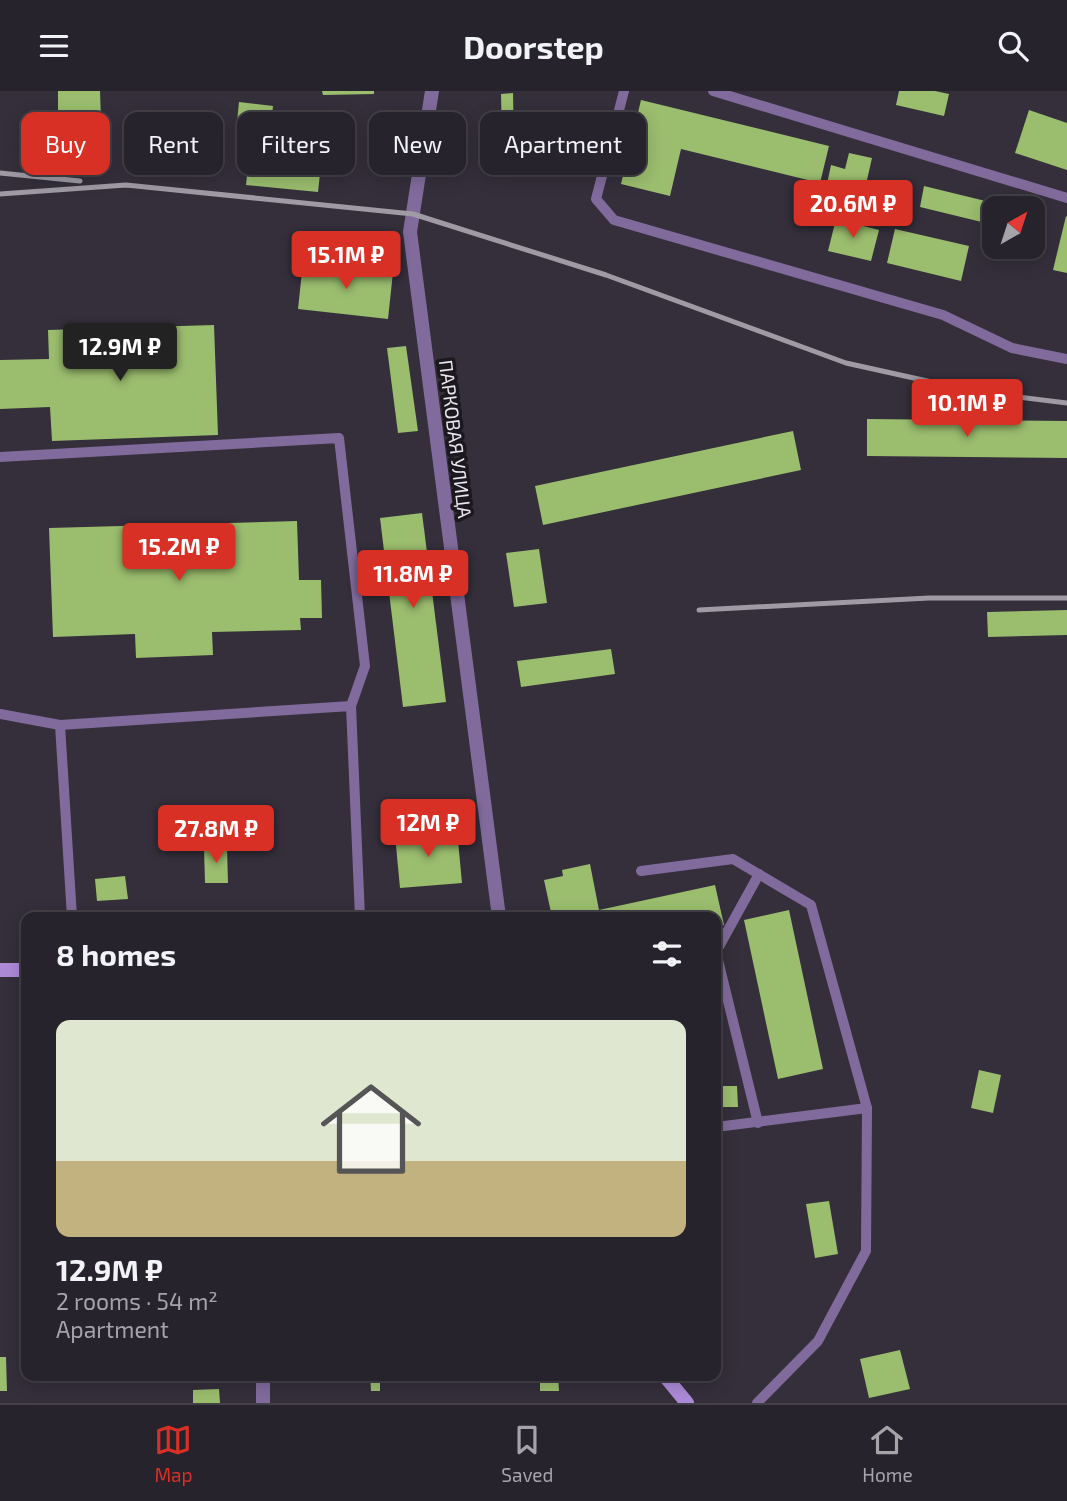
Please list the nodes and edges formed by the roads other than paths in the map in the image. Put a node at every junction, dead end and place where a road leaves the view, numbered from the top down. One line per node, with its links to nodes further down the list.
1 (432, 91): 14 (street, ПАРКОВАЯ УЛИЦА)
2 (624, 91): 5 (lane)
3 (713, 91): 4 (lane)
4 (1067, 198)
5 (1067, 359)
6 (0, 457): 7 (lane)
7 (351, 706): 9 (lane); 13 (lane)
8 (0, 714): 9 (lane)
9 (60, 725): 12 (lane)
10 (641, 871): 11 (lane)
11 (759, 874): 15 (lane); 19 (lane)
12 (72, 912)
13 (359, 912)
14 (498, 912)
15 (721, 943)
16 (0, 970): 17 (main road)
17 (21, 970)
18 (721, 972): 20 (lane)
19 (867, 1108): 20 (lane); 26 (lane)
20 (758, 1123): 21 (lane)
21 (721, 1127)
22 (263, 1381): 24 (street)
23 (669, 1381): 25 (main road)
24 (263, 1403)
25 (687, 1403)
26 (757, 1403)

